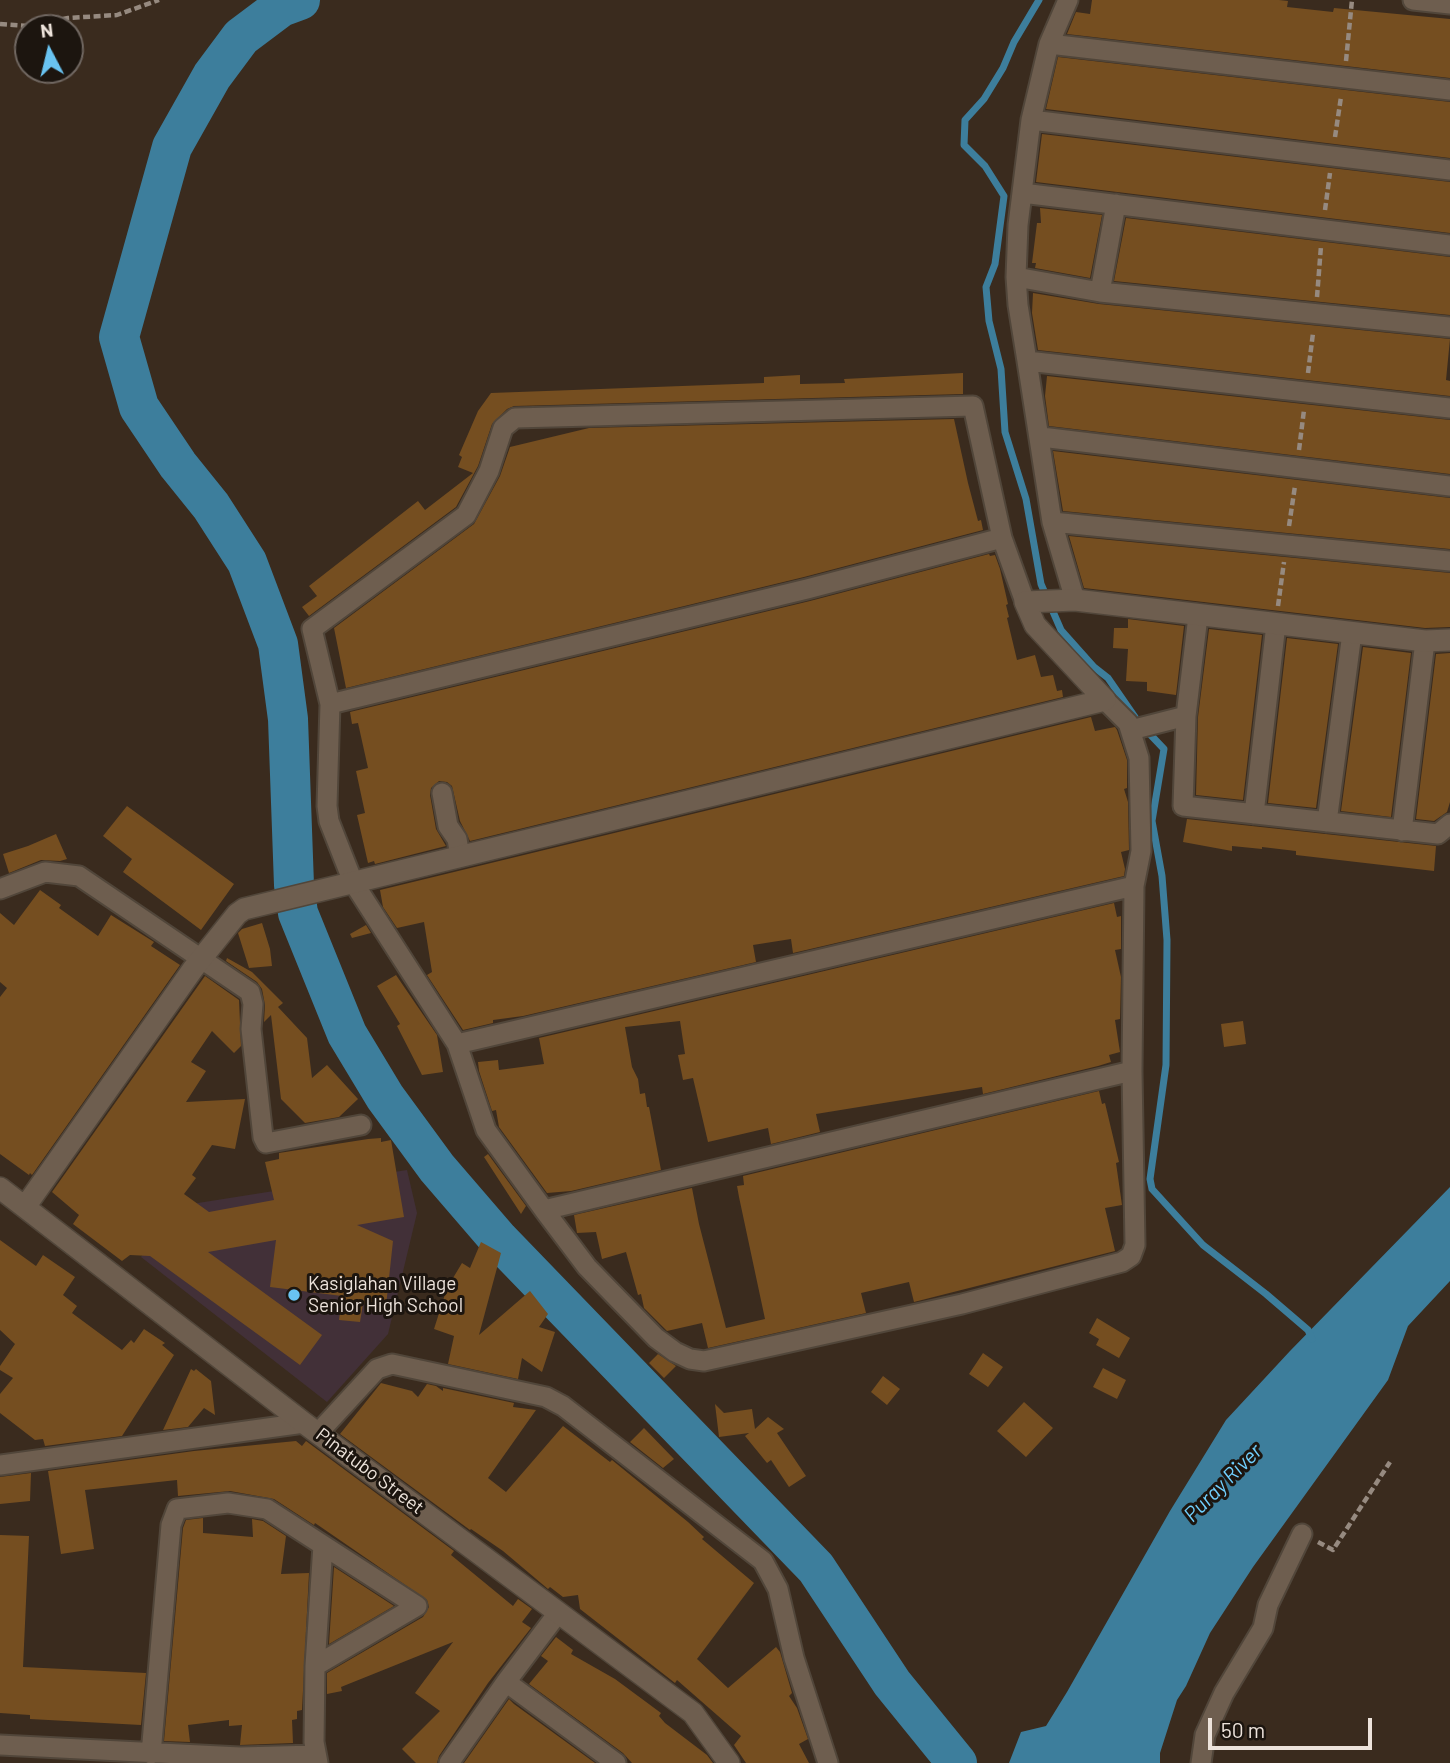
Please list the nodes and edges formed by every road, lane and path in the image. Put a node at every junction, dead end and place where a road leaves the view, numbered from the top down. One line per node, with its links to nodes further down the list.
1 (159, 0): 5 (path)
2 (1068, 0): 6 (street)
3 (1413, 0): 4 (street)
4 (1450, 5)
5 (0, 24)
6 (1049, 44): 7 (street); 8 (street)
7 (1450, 90)
8 (1031, 120): 9 (street); 10 (street)
9 (1450, 170)
10 (1022, 193): 11 (street); 13 (street)
11 (1116, 204): 12 (street); 14 (street)
12 (1450, 245)
13 (1016, 277): 14 (street); 16 (street)
14 (1100, 292): 15 (street)
15 (1450, 327)
16 (1027, 361): 17 (street); 18 (street)
17 (1450, 408)
18 (1041, 437): 19 (street); 20 (street)
19 (1450, 486)
20 (1052, 522): 22 (street); 23 (street)
21 (1002, 538): 23 (street); 30 (street); 30 (street)
22 (1450, 561)
23 (1050, 601): 24 (street); 29 (street)
24 (1198, 615): 25 (street); 31 (street)
25 (1276, 624): 26 (street); 34 (street)
26 (1352, 633): 28 (street); 35 (street)
27 (1450, 640): 28 (street)
28 (1425, 641): 37 (street)
29 (1105, 700): 32 (street); 38 (street)
30 (330, 704): 39 (street)
31 (1186, 716): 32 (street); 34 (street)
32 (1135, 728): 40 (street)
33 (442, 793): 38 (street)
34 (1254, 814): 35 (street)
35 (1327, 822): 37 (street)
36 (1450, 824): 37 (street)
37 (1402, 831)
38 (460, 856): 39 (street)
39 (353, 882): 42 (street); 43 (street)
40 (1134, 886): 43 (street); 44 (street)
41 (0, 889): 42 (street)
42 (202, 958): 45 (street); 47 (street)
43 (457, 1044): 48 (street)
44 (1132, 1071): 48 (street); 48 (street)
45 (361, 1125)
46 (0, 1188): 47 (street, Pinatubo Street)
47 (25, 1207): 49 (street, Pinatubo Street)
48 (544, 1210)
49 (312, 1428): 51 (street); 55 (street, Pinatubo Street); 65 (street)
50 (1391, 1462): 54 (path)
51 (0, 1465)
52 (1302, 1534): 66 (street)
53 (323, 1545): 56 (street); 56 (street); 59 (street)
54 (1333, 1550)
55 (558, 1613): 57 (street); 64 (street, Pinatubo Street)
56 (315, 1666): 60 (street)
57 (506, 1682): 62 (street); 63 (street)
58 (0, 1745): 59 (street)
59 (151, 1754): 61 (street)
60 (317, 1759): 61 (street)
61 (239, 1760)
62 (449, 1763)
63 (616, 1763)
64 (729, 1763)
65 (828, 1763)
66 (1201, 1763)

